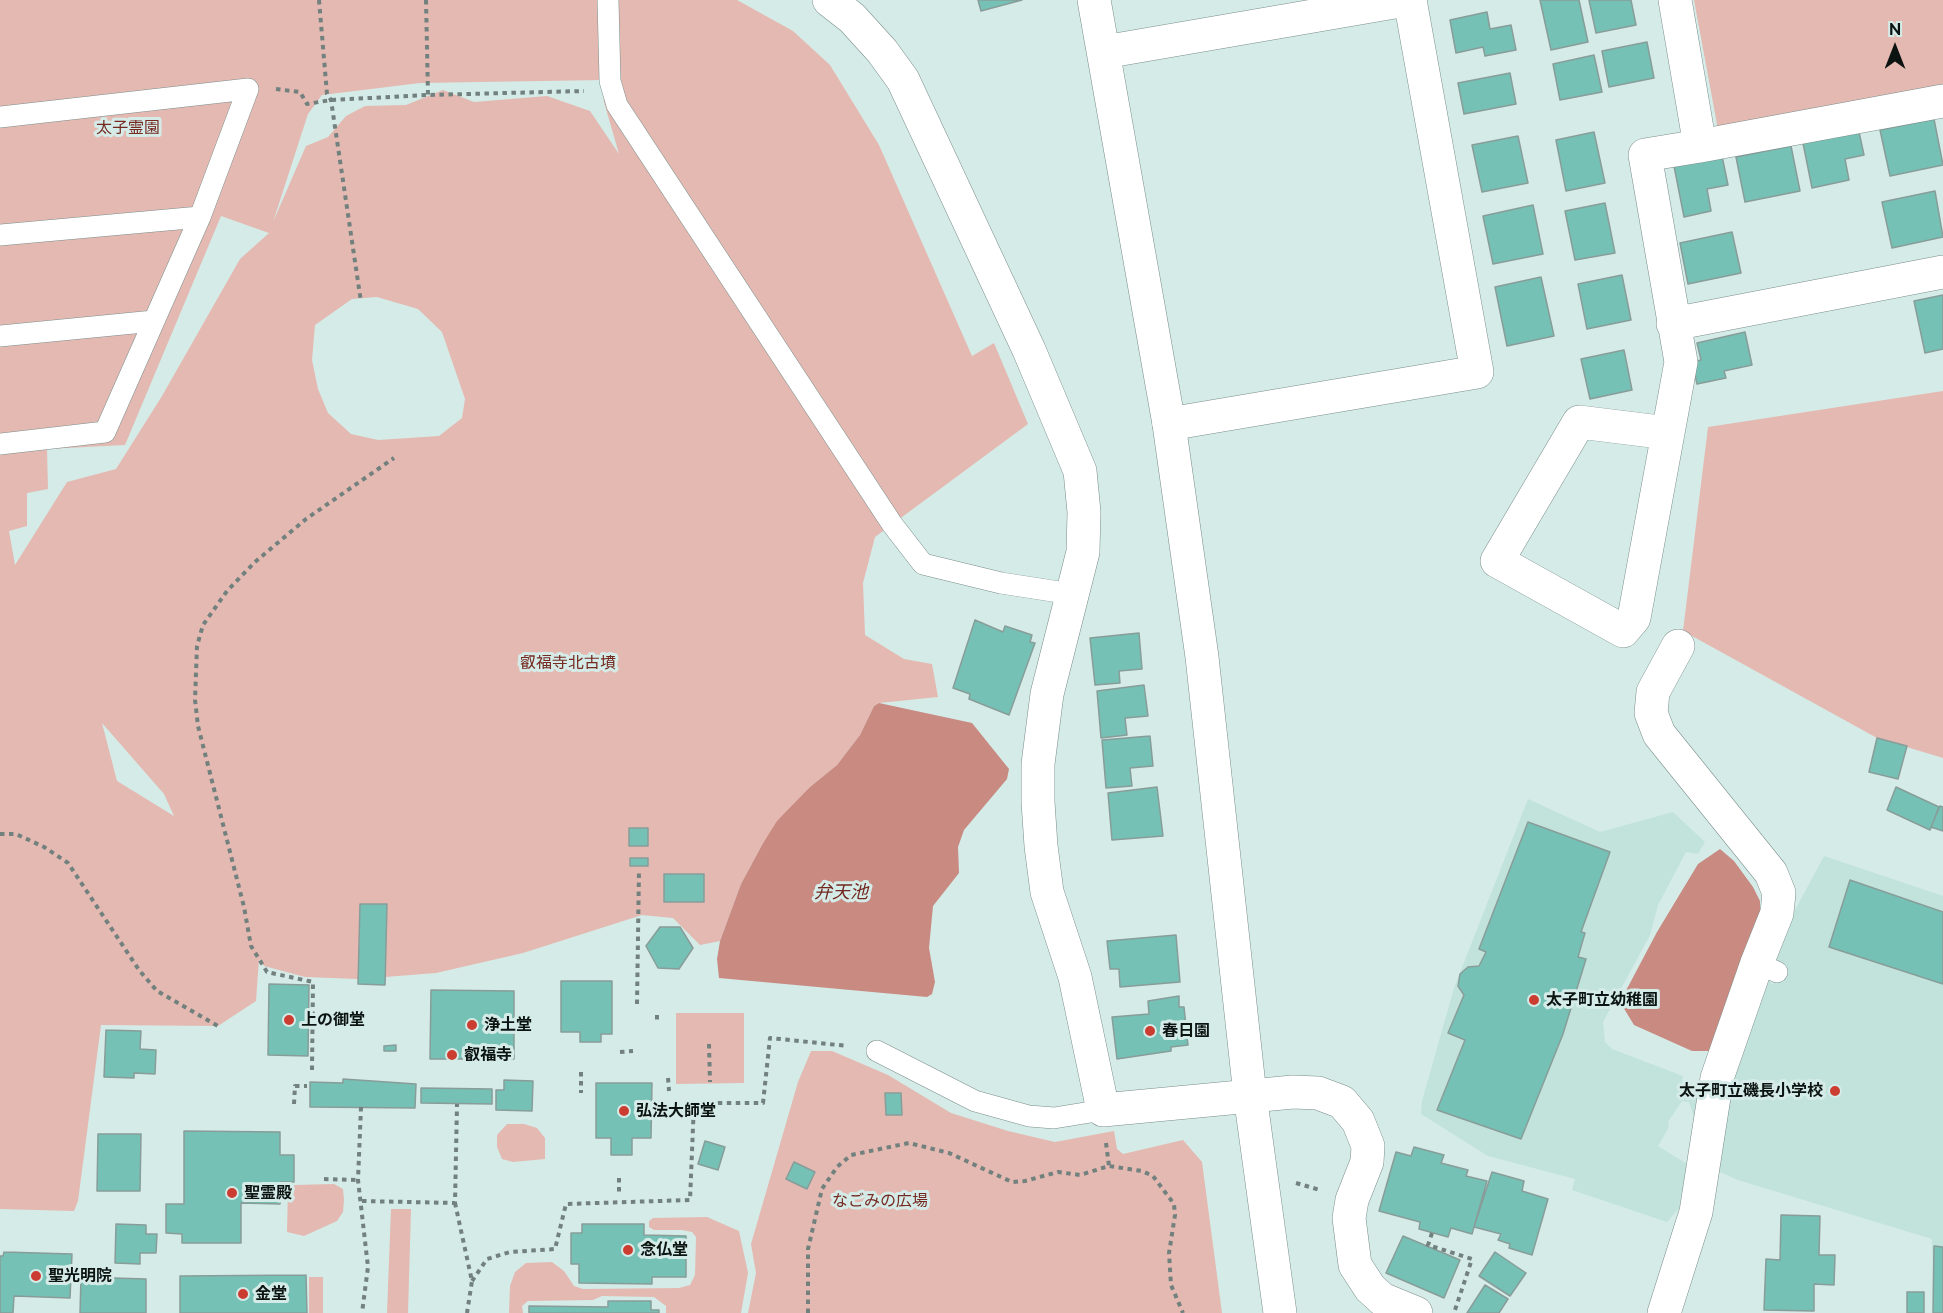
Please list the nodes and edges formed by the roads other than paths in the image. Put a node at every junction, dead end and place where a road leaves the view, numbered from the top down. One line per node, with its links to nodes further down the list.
1 (608, 0): 21 (lane)
2 (829, 0): 21 (street)
3 (1094, 0): 8 (street)
4 (1406, 0): 7 (street)
5 (1410, 0): 18 (street)
6 (1676, 0): 11 (street)
7 (1319, 8): 8 (street)
8 (1104, 52): 18 (street)
9 (1943, 101): 11 (street)
10 (0, 117): 12 (lane)
11 (1700, 146): 16 (street)
12 (200, 217): 13 (lane); 15 (lane)
13 (0, 236)
14 (1943, 272): 16 (street)
15 (154, 321): 17 (lane); 20 (lane)
16 (1673, 324): 19 (street)
17 (0, 336)
18 (1169, 424): 24 (street)
19 (1668, 433): 19 (street)
20 (0, 444)
21 (1072, 594): 25 (street)
22 (1678, 646): 28 (street)
23 (877, 1051): 25 (lane)
24 (1250, 1095): 25 (street); 26 (street); 27 (street)
25 (1103, 1110)
26 (1280, 1313)
27 (1416, 1313)
28 (1664, 1313)

